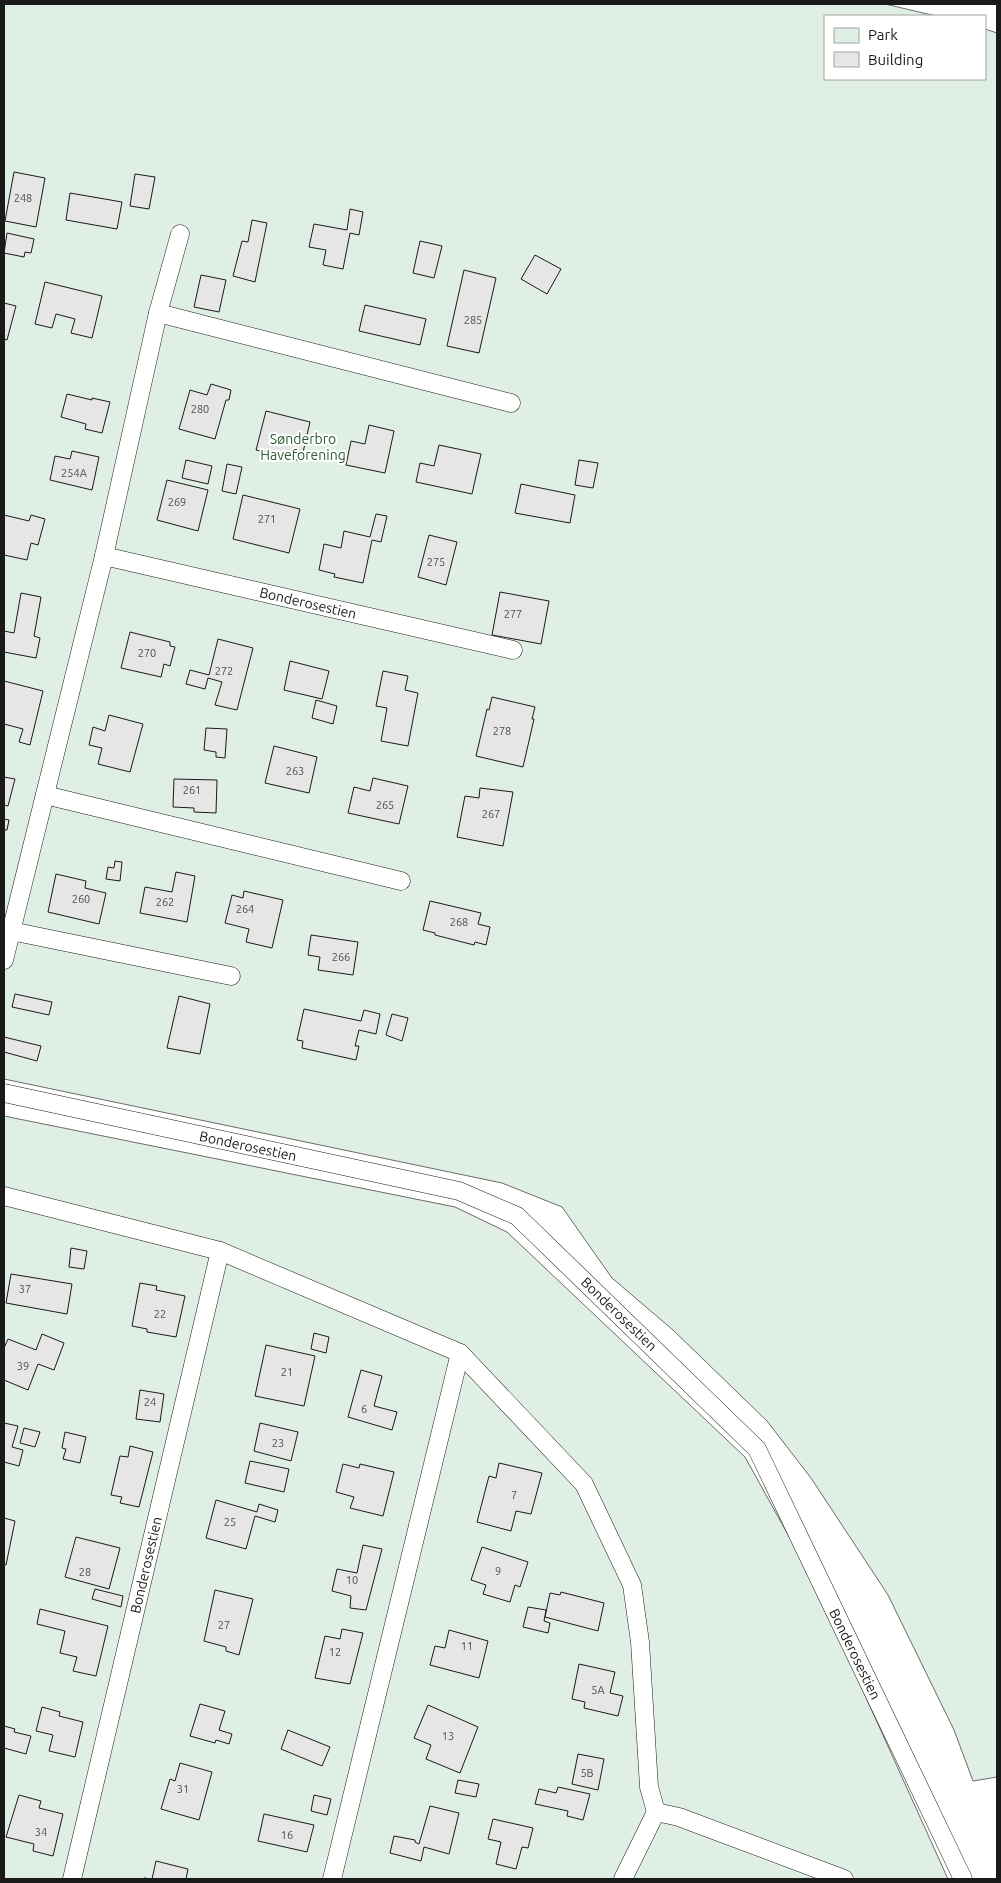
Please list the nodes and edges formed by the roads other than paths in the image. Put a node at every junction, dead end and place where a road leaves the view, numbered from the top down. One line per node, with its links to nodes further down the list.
1 (180, 234): 2 (lane)
2 (158, 312): 3 (lane); 4 (lane)
3 (511, 403)
4 (104, 556): 5 (lane, Bonderosestien); 6 (lane)
5 (512, 650)
6 (45, 795): 7 (lane); 8 (lane)
7 (402, 881)
8 (11, 931): 9 (lane); 10 (lane)
9 (4, 960)
10 (231, 976)
11 (4, 1093): 20 (lane, Bonderosestien)
12 (4, 1196): 13 (lane)
13 (220, 1251): 14 (lane); 16 (lane, Bonderosestien)
14 (460, 1353): 15 (lane); 17 (lane)
15 (656, 1812): 18 (lane); 19 (lane)
16 (72, 1879)
17 (332, 1879)
18 (624, 1879)
19 (844, 1879)
20 (963, 1879)

